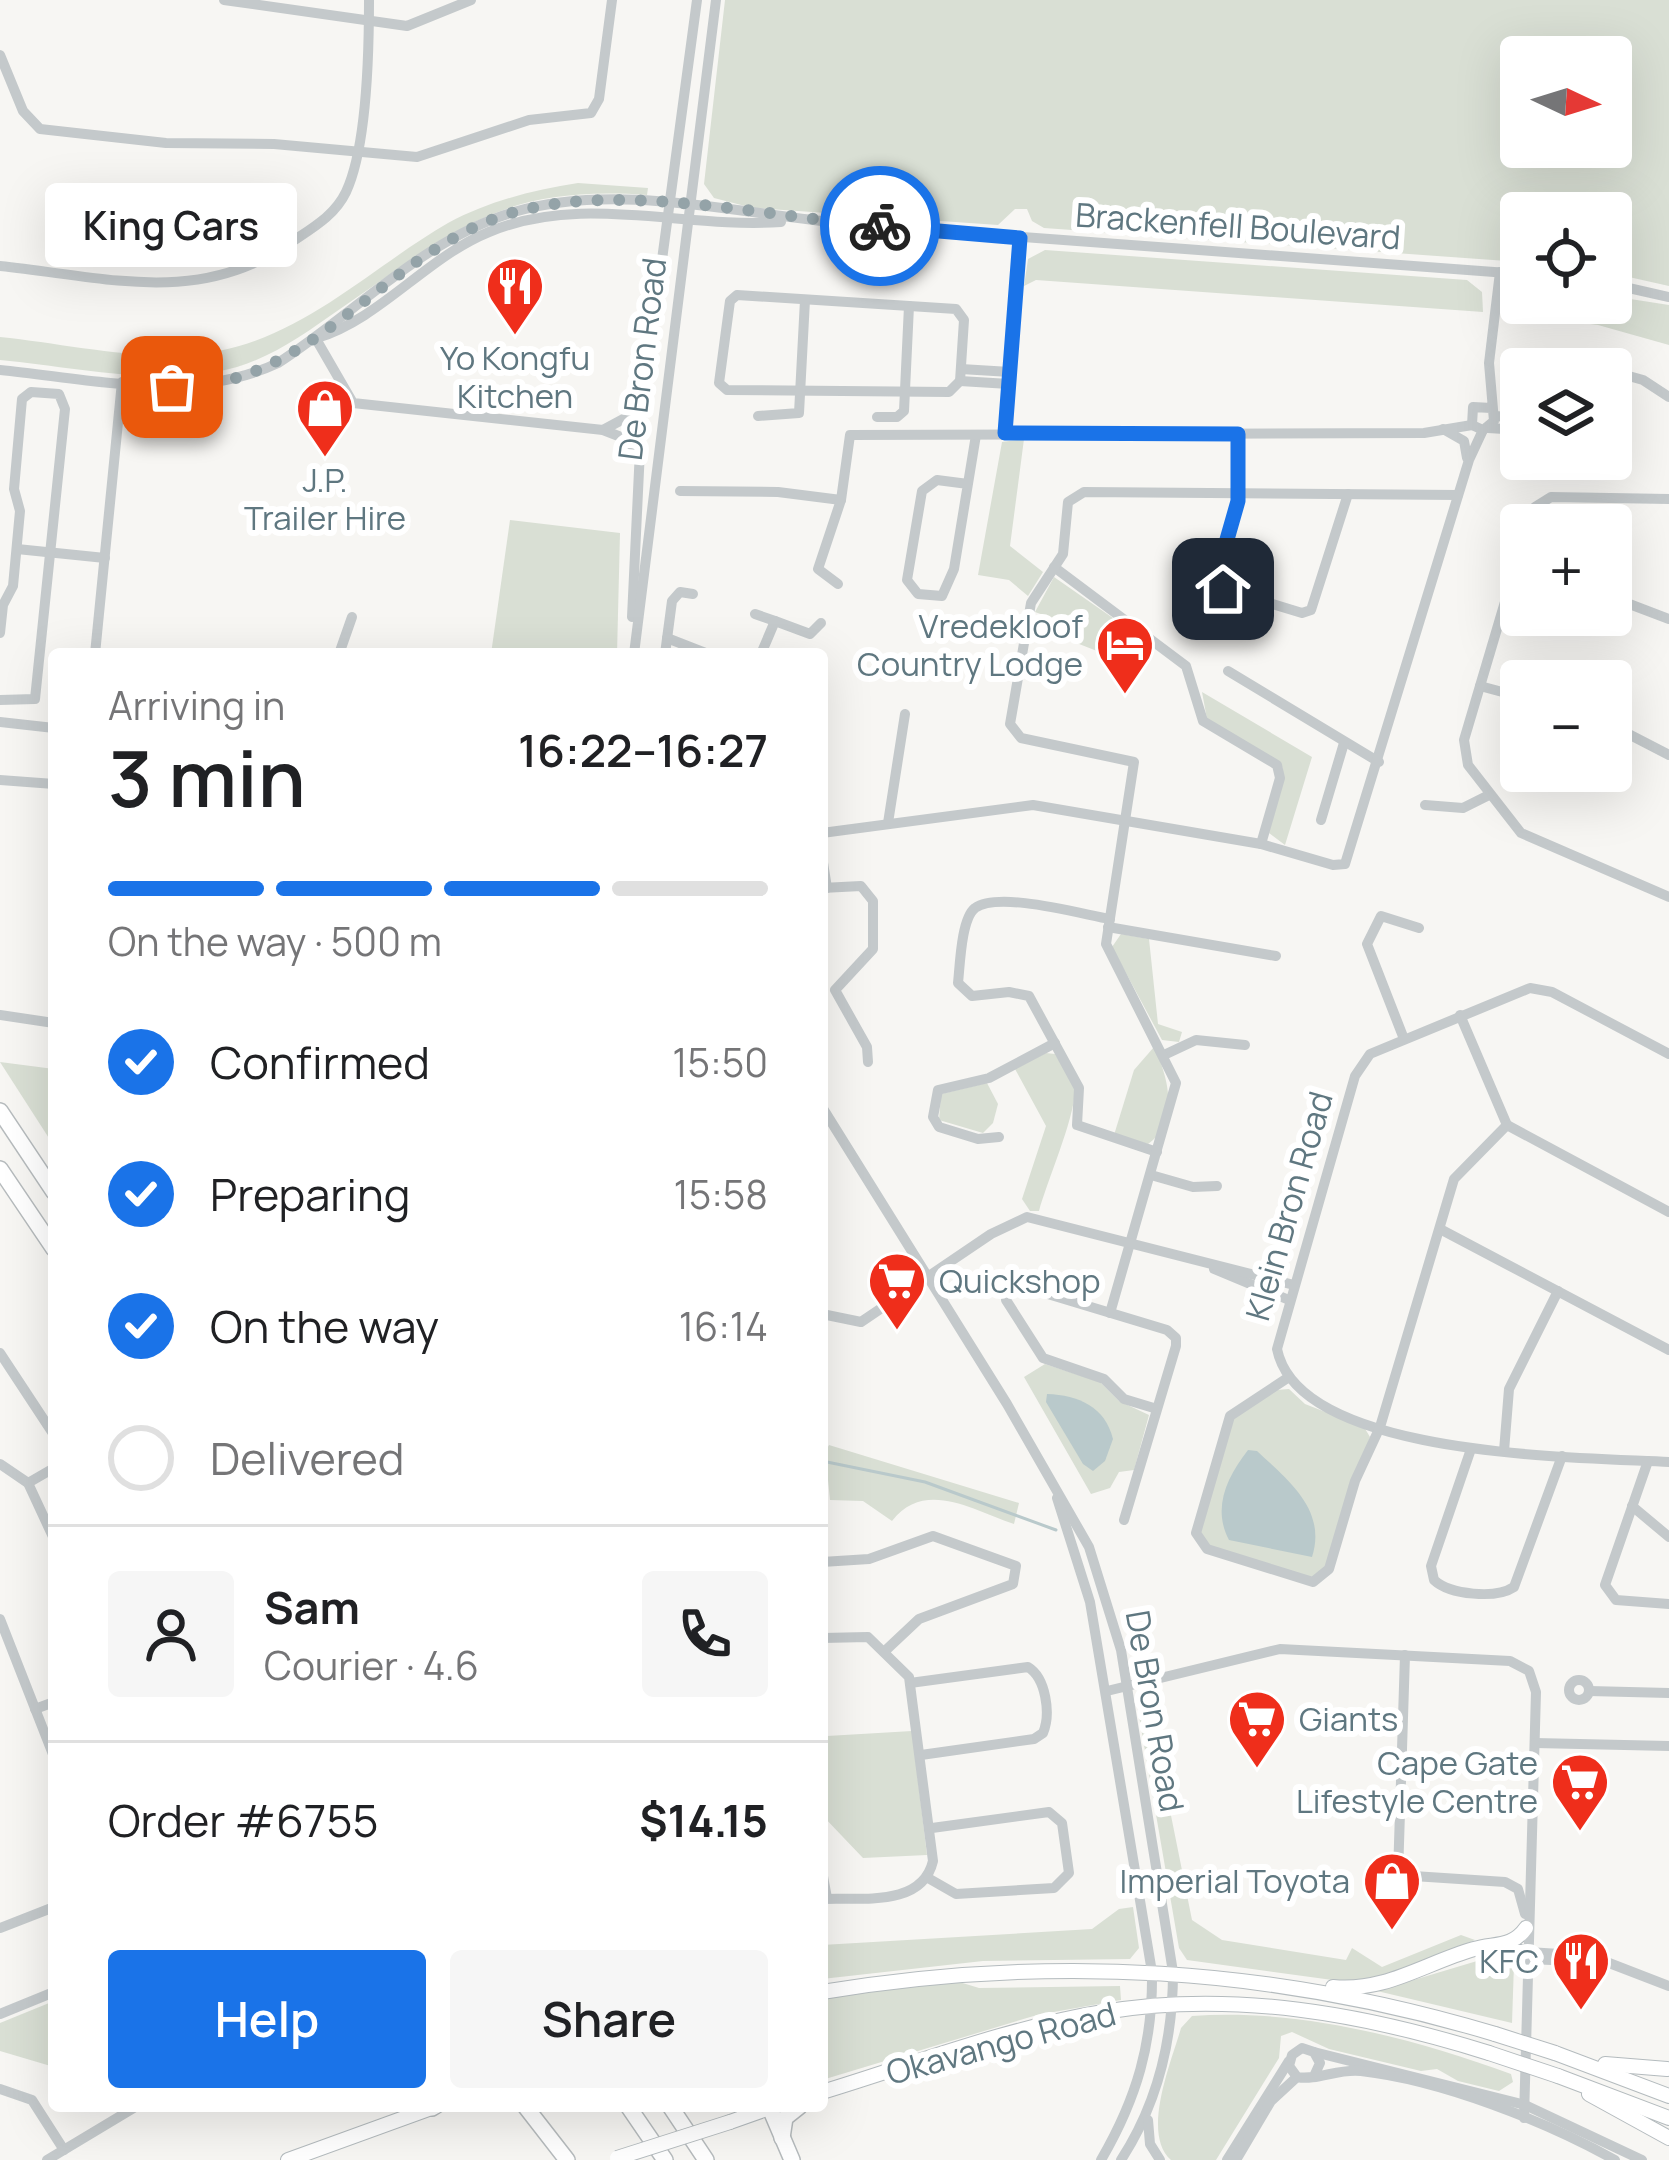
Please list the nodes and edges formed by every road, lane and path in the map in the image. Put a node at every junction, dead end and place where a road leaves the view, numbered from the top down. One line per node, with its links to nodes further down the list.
1 (224, 0): 7 (street)
2 (369, 0): 7 (street)
3 (472, 0): 7 (street)
4 (612, 0): 9 (street)
5 (697, 0): 10 (street, De Bron Road)
6 (716, 0): 11 (street, De Bron Road)
7 (369, 21): 9 (street)
8 (0, 55): 9 (street)
9 (356, 152): 13 (street)
10 (667, 212): 11 (street, Brackenfell Boulevard); 19 (street, Brackenfell Boulevard); 28 (street, De Bron Road)
11 (689, 213): 12 (street, Brackenfell Boulevard); 67 (street, De Bron Road)
12 (1020, 238): 14 (street, Brackenfell Boulevard); 23 (street)
13 (0, 266)
14 (1500, 272): 32 (street)
15 (1632, 289): 16 (street)
16 (1669, 297)
17 (805, 300): 18 (street); 25 (street); 25 (street)
18 (909, 306): 21 (street); 26 (street)
19 (316, 339): 24 (street, Brackenfell Boulevard); 35 (street)
20 (0, 370): 24 (street, Brackenfell Boulevard)
21 (960, 375): 23 (street); 26 (street)
22 (1632, 377): 27 (street)
23 (1010, 378): 36 (street)
24 (122, 382): 51 (street)
25 (800, 389): 26 (street); 29 (street)
26 (905, 392): 30 (street)
27 (1669, 398)
28 (642, 408): 35 (street); 39 (street, De Bron Road)
29 (758, 416)
30 (877, 416)
31 (1500, 419): 32 (street)
32 (1481, 420): 33 (street); 34 (street); 40 (street)
33 (1500, 425)
34 (1447, 428): 37 (street); 40 (street)
35 (603, 430): 39 (street)
36 (1005, 433): 37 (street); 38 (street)
37 (1238, 434): 43 (street)
38 (976, 435): 41 (street); 47 (street)
39 (638, 459): 66 (street, De Bron Road)
40 (1468, 464): 45 (street)
41 (968, 484): 41 (street)
42 (680, 491): 47 (street)
43 (1238, 493): 44 (street); 44 (street); 52 (street)
44 (1348, 494): 45 (street)
45 (1458, 495): 81 (street)
46 (1669, 499): 48 (street)
47 (841, 500): 53 (street)
48 (1538, 504)
49 (17, 549): 50 (street); 50 (street); 62 (street)
50 (50, 552): 51 (street); 74 (street)
51 (105, 557): 64 (street)
52 (1054, 567): 86 (street); 90 (street)
53 (838, 584)
54 (693, 594): 63 (street)
55 (1632, 605): 58 (street)
56 (755, 614): 59 (street)
57 (352, 617): 65 (street)
58 (1669, 619)
59 (775, 621): 60 (street); 70 (street)
60 (821, 623)
61 (1500, 625): 72 (street)
62 (0, 633)
63 (667, 638): 68 (street); 69 (street)
64 (96, 648)
65 (341, 648)
66 (633, 648)
67 (634, 648)
68 (666, 648)
69 (693, 648)
70 (764, 648)
71 (1228, 670): 79 (street)
72 (1480, 686): 73 (street); 84 (street)
73 (1500, 692)
74 (0, 700)
75 (905, 713): 88 (street)
76 (0, 722): 77 (street)
77 (48, 727)
78 (1632, 736): 80 (street)
79 (1344, 743): 81 (street); 87 (street)
80 (1669, 755)
81 (1379, 762): 90 (street)
82 (0, 780): 83 (street)
83 (48, 784)
84 (1489, 795): 85 (street); 92 (street)
85 (1425, 805)
86 (1126, 820): 88 (street); 90 (street); 93 (street)
87 (1321, 820)
88 (888, 824): 89 (street)
89 (828, 831)
90 (1261, 844)
91 (828, 888): 104 (street)
92 (1669, 897)
93 (1109, 923): 95 (street); 100 (street); 103 (street)
94 (1419, 928): 99 (street)
95 (1276, 956)
96 (0, 1015): 98 (street)
97 (1460, 1015): 99 (street, Klein Bron Road); 102 (street, Klein Bron Road); 107 (street)
98 (48, 1022)
99 (1404, 1039): 121 (street, Klein Bron Road)
100 (1055, 1043): 108 (street); 109 (street)
101 (1245, 1045): 103 (street)
102 (1669, 1054)
103 (1164, 1055): 109 (street)
104 (868, 1063)
105 (0, 1111): 112 (highway)
106 (828, 1117): 119 (street, De Bron Road)
107 (1507, 1125): 114 (street); 115 (street)
108 (999, 1137)
109 (1157, 1152): 111 (street)
110 (0, 1169): 116 (highway)
111 (1151, 1175): 113 (street); 117 (street)
112 (48, 1183)
113 (1216, 1186)
114 (1669, 1212)
115 (1439, 1229): 123 (street); 132 (street)
116 (48, 1240)
117 (1130, 1244): 118 (street); 119 (street); 125 (street)
118 (1211, 1268): 120 (street); 122 (street)
119 (928, 1275): 126 (street); 140 (street, De Bron Road)
120 (1261, 1275): 121 (street); 122 (street)
121 (1294, 1286): 124 (street, Klein Bron Road)
122 (1256, 1289): 124 (street)
123 (1558, 1291): 127 (street); 134 (street)
124 (1289, 1300): 129 (street, Klein Bron Road)
125 (1110, 1313): 130 (street); 130 (street)
126 (828, 1316)
127 (1669, 1350)
128 (0, 1353): 131 (street)
129 (1289, 1377): 132 (street); 132 (street)
130 (1157, 1409): 143 (street)
131 (48, 1426)
132 (1380, 1427): 133 (street)
133 (1471, 1449): 134 (street); 135 (street)
134 (1504, 1451): 135 (street)
135 (1562, 1456): 136 (street)
136 (1648, 1461): 137 (street); 142 (street)
137 (1669, 1462)
138 (0, 1465): 141 (street)
139 (48, 1471): 141 (street)
140 (1047, 1472): 153 (street, De Bron Road); 154 (street, De Bron Road)
141 (28, 1483): 144 (street)
142 (1632, 1506): 145 (street); 147 (street)
143 (1124, 1520)
144 (48, 1526)
145 (1669, 1537)
146 (828, 1561): 150 (street)
147 (1669, 1604)
148 (0, 1619): 158 (street)
149 (828, 1639): 150 (street)
150 (886, 1650): 152 (street)
151 (1405, 1655): 153 (street); 160 (street); 167 (street)
152 (910, 1683): 162 (street); 162 (street)
153 (1127, 1685): 154 (street); 174 (street, De Bron Road)
154 (1107, 1690): 173 (street, De Bron Road)
155 (1589, 1691): 156 (street)
156 (1669, 1693)
157 (48, 1704): 158 (street)
158 (35, 1709): 159 (street)
159 (48, 1742)
160 (1535, 1743): 161 (street); 167 (street)
161 (1669, 1746)
162 (921, 1755): 163 (street)
163 (932, 1828): 164 (street); 164 (street)
164 (928, 1878): 165 (street)
165 (828, 1899)
166 (48, 1909): 168 (street)
167 (1529, 1918): 169 (street); 170 (street); 171 (main road)
168 (0, 1928)
169 (1571, 1953): 170 (street); 172 (street)
170 (1528, 1955): 171 (main road); 172 (street); 193 (street)
171 (1456, 1957): 175 (main road)
172 (1603, 1961): 176 (street)
173 (1152, 1972): 174 (main road, Okavango Road); 177 (main road, Okavango Road); 180 (street, De Bron Road)
174 (1173, 1972): 175 (main road, Okavango Road); 179 (street, De Bron Road)
175 (1239, 1976): 183 (main road, Okavango Road, bridge)
176 (1665, 1983)
177 (828, 1992)
178 (48, 1994): 181 (street)
179 (1173, 2005): 180 (main road, Okavango Road); 188 (main road, Okavango Road, bridge); 192 (street, De Bron Road)
180 (1153, 2006): 190 (main road, Okavango Road); 213 (street, De Bron Road)
181 (0, 2014)
182 (1314, 2052): 184 (street); 186 (street); 193 (street)
183 (1560, 2054): 185 (main road); 191 (main road, Okavango Road)
184 (1289, 2061): 187 (street); 216 (street)
185 (1667, 2069)
186 (1315, 2074): 187 (street); 193 (street)
187 (1297, 2078): 216 (street)
188 (1576, 2083): 202 (main road, Okavango Road); 203 (main road)
189 (0, 2089): 205 (street)
190 (828, 2090)
191 (1669, 2096)
192 (1148, 2111): 214 (street); 215 (street)
193 (1524, 2111): 217 (street); 218 (street)
194 (127, 2112): 205 (street)
195 (420, 2112): 208 (main road)
196 (530, 2112): 209 (highway)
197 (632, 2112): 210 (highway)
198 (674, 2112): 211 (highway)
199 (757, 2112): 206 (main road, bridge)
200 (773, 2112): 204 (highway)
201 (792, 2112): 204 (highway)
202 (1669, 2118)
203 (1669, 2138)
204 (782, 2139): 212 (highway)
205 (64, 2150): 207 (street)
206 (615, 2159)
207 (47, 2160)
208 (288, 2160)
209 (567, 2160)
210 (665, 2160)
211 (706, 2160)
212 (792, 2160)
213 (1101, 2160)
214 (1121, 2160)
215 (1160, 2160)
216 (1232, 2160)
217 (1615, 2160)
218 (1642, 2160)

